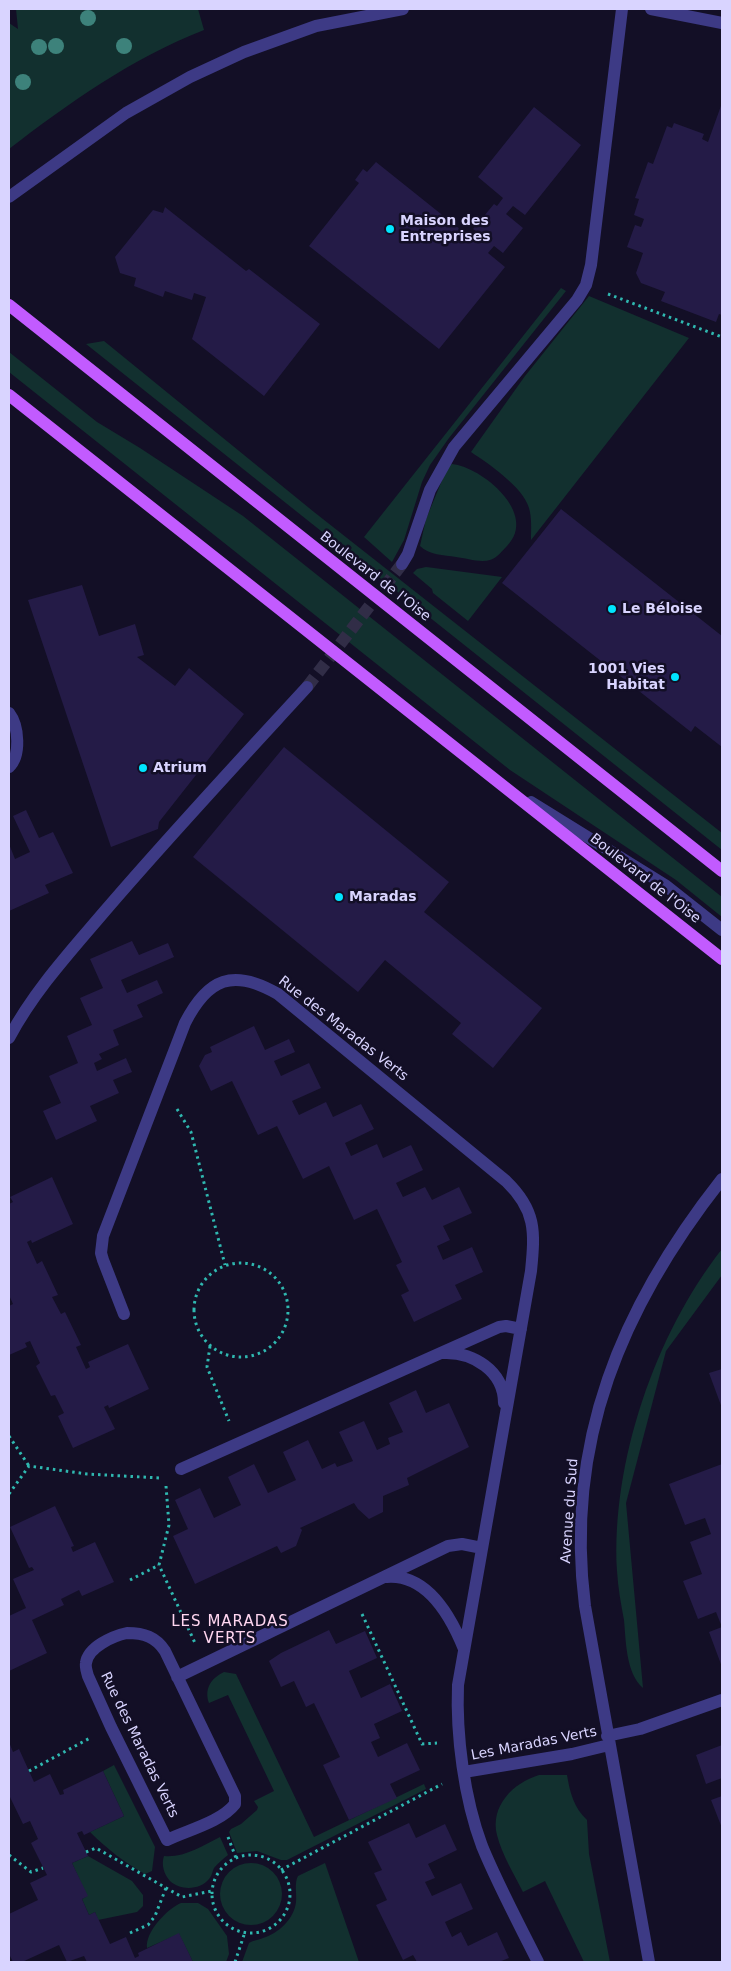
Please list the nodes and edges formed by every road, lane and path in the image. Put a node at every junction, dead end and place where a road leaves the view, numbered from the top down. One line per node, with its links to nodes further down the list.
1 (403, 9): 5 (street)
2 (622, 9): 6 (street)
3 (651, 9): 4 (street)
4 (722, 23)
5 (9, 197)
6 (586, 285): 8 (path); 10 (street)
7 (9, 305): 15 (main road, Boulevard de l'Oise)
8 (722, 337)
9 (9, 395): 14 (main road, Boulevard de l'Oise)
10 (402, 564)
11 (307, 687): 18 (street)
12 (9, 713): 13 (street)
13 (9, 767)
14 (497, 781): 16 (street); 17 (main road, Boulevard de l'Oise)
15 (722, 872)
16 (722, 930)
17 (722, 959)
18 (9, 1038)
19 (161, 1083): 21 (path); 22 (street, Rue des Maradas Verts); 23 (street, Rue des Maradas Verts)
20 (722, 1179): 42 (street, Avenue du Sud)
21 (226, 1265): 24 (path); 24 (path)
22 (124, 1314)
23 (521, 1329): 25 (street, Rue des Maradas Verts); 26 (street, Rue des Maradas Verts)
24 (210, 1346): 28 (path)
25 (439, 1354): 26 (street, Rue des Maradas Verts); 28 (street, Rue des Maradas Verts)
26 (504, 1426): 32 (street, Rue des Maradas Verts)
27 (9, 1436): 29 (path)
28 (237, 1443): 30 (street, Rue des Maradas Verts)
29 (29, 1466): 31 (path); 33 (path)
30 (181, 1469)
31 (9, 1494)
32 (482, 1548): 34 (street); 37 (street, Rue des Maradas Verts)
33 (159, 1565): 35 (path); 38 (path)
34 (385, 1577): 36 (street); 37 (street)
35 (130, 1580)
36 (352, 1593): 38 (street); 43 (path)
37 (464, 1650): 43 (street, Rue des Maradas Verts)
38 (204, 1664): 39 (street)
39 (177, 1677): 41 (street, Rue des Maradas Verts); 41 (street, Rue des Maradas Verts)
40 (722, 1700): 42 (street, Les Maradas Verts)
41 (111, 1727): 44 (path)
42 (608, 1740): 45 (street, Les Maradas Verts); 56 (street, Avenue du Sud)
43 (460, 1741): 45 (street, Rue des Maradas Verts)
44 (29, 1772)
45 (464, 1772): 49 (path); 55 (street, Rue des Maradas Verts)
46 (86, 1852): 50 (path)
47 (9, 1855): 48 (path)
48 (43, 1868)
49 (281, 1870): 51 (path); 52 (path)
50 (166, 1888): 51 (path); 53 (path)
51 (212, 1891): 52 (path)
52 (245, 1932): 54 (path)
53 (130, 1933)
54 (235, 1962)
55 (538, 1962)
56 (649, 1962)

